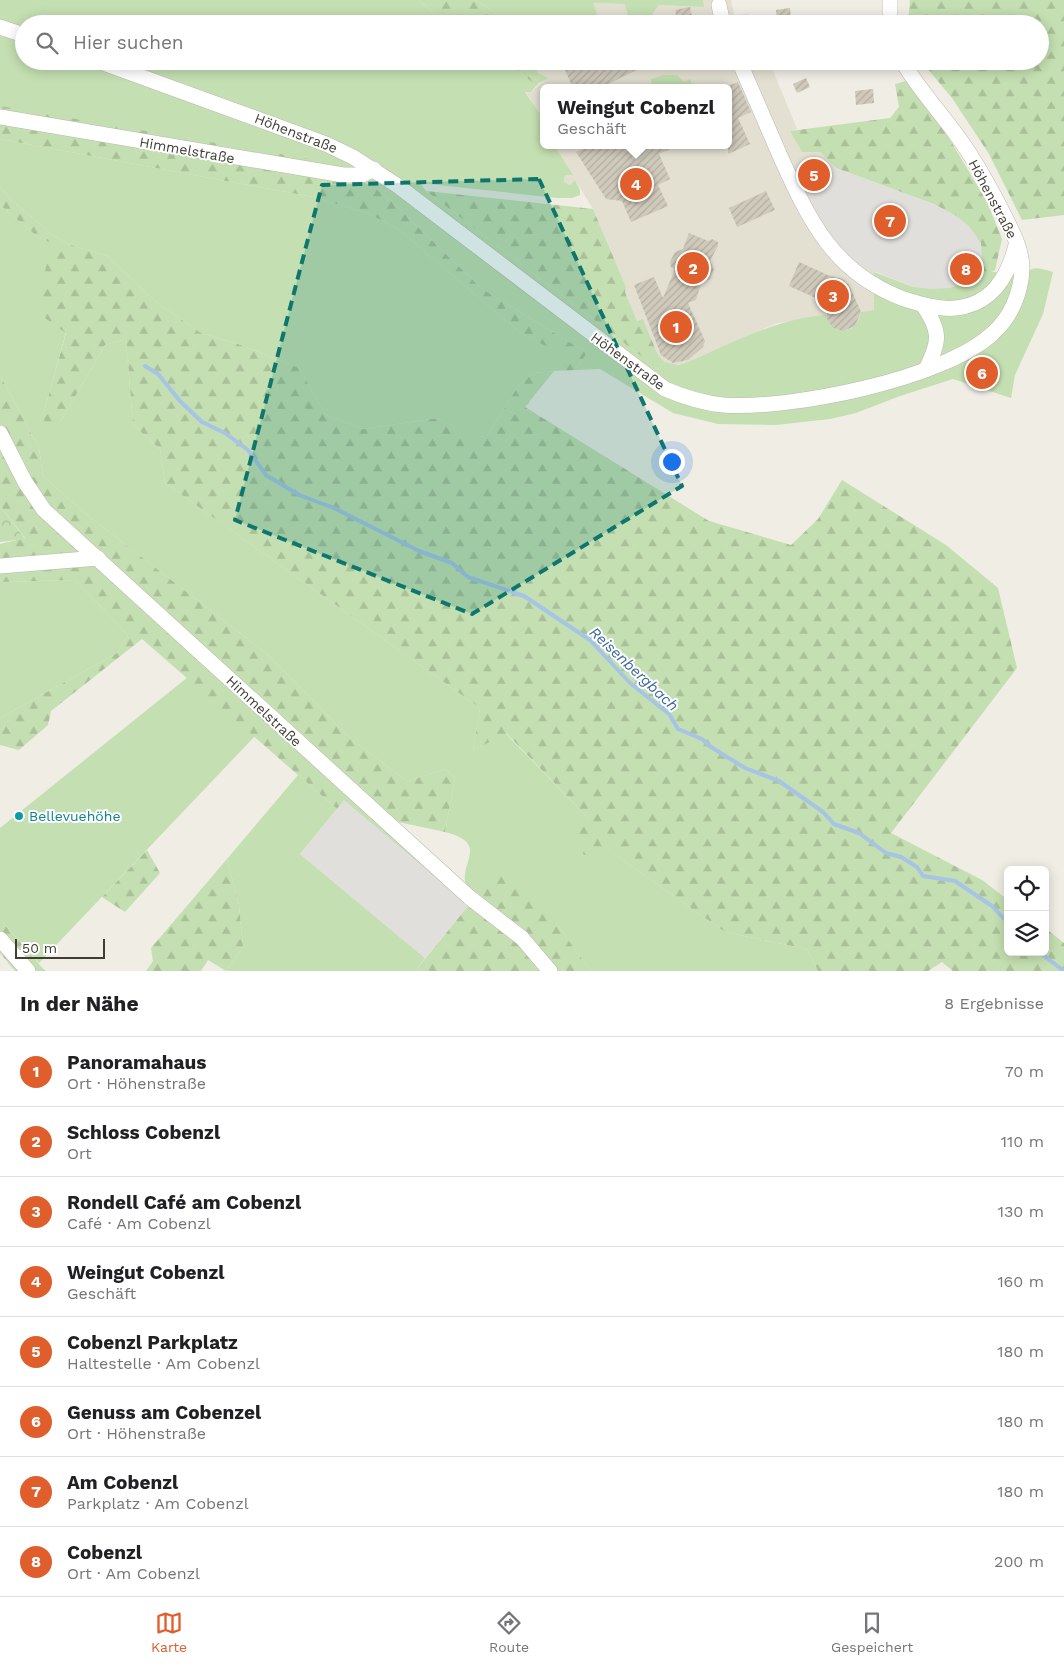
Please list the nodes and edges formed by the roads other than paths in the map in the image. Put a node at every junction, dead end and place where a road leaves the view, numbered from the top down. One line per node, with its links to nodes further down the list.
1 (890, 0): 4 (street)
2 (719, 5): 3 (street)
3 (721, 15)
4 (890, 15)
5 (0, 27): 6 (street)
6 (15, 32)
7 (123, 70): 11 (street, Höhenstraße)
8 (743, 70): 13 (street)
9 (908, 70): 12 (street, Höhenstraße)
10 (0, 117): 11 (street, Himmelstraße)
11 (374, 170): 14 (street, Höhenstraße)
12 (1016, 241): 13 (street); 14 (street, Höhenstraße)
13 (923, 305): 14 (street)
14 (926, 369)
15 (0, 433): 16 (street, Himmelstraße)
16 (98, 558): 17 (street); 20 (street, Himmelstraße)
17 (0, 566)
18 (0, 939): 19 (street)
19 (28, 971)
20 (550, 971)

